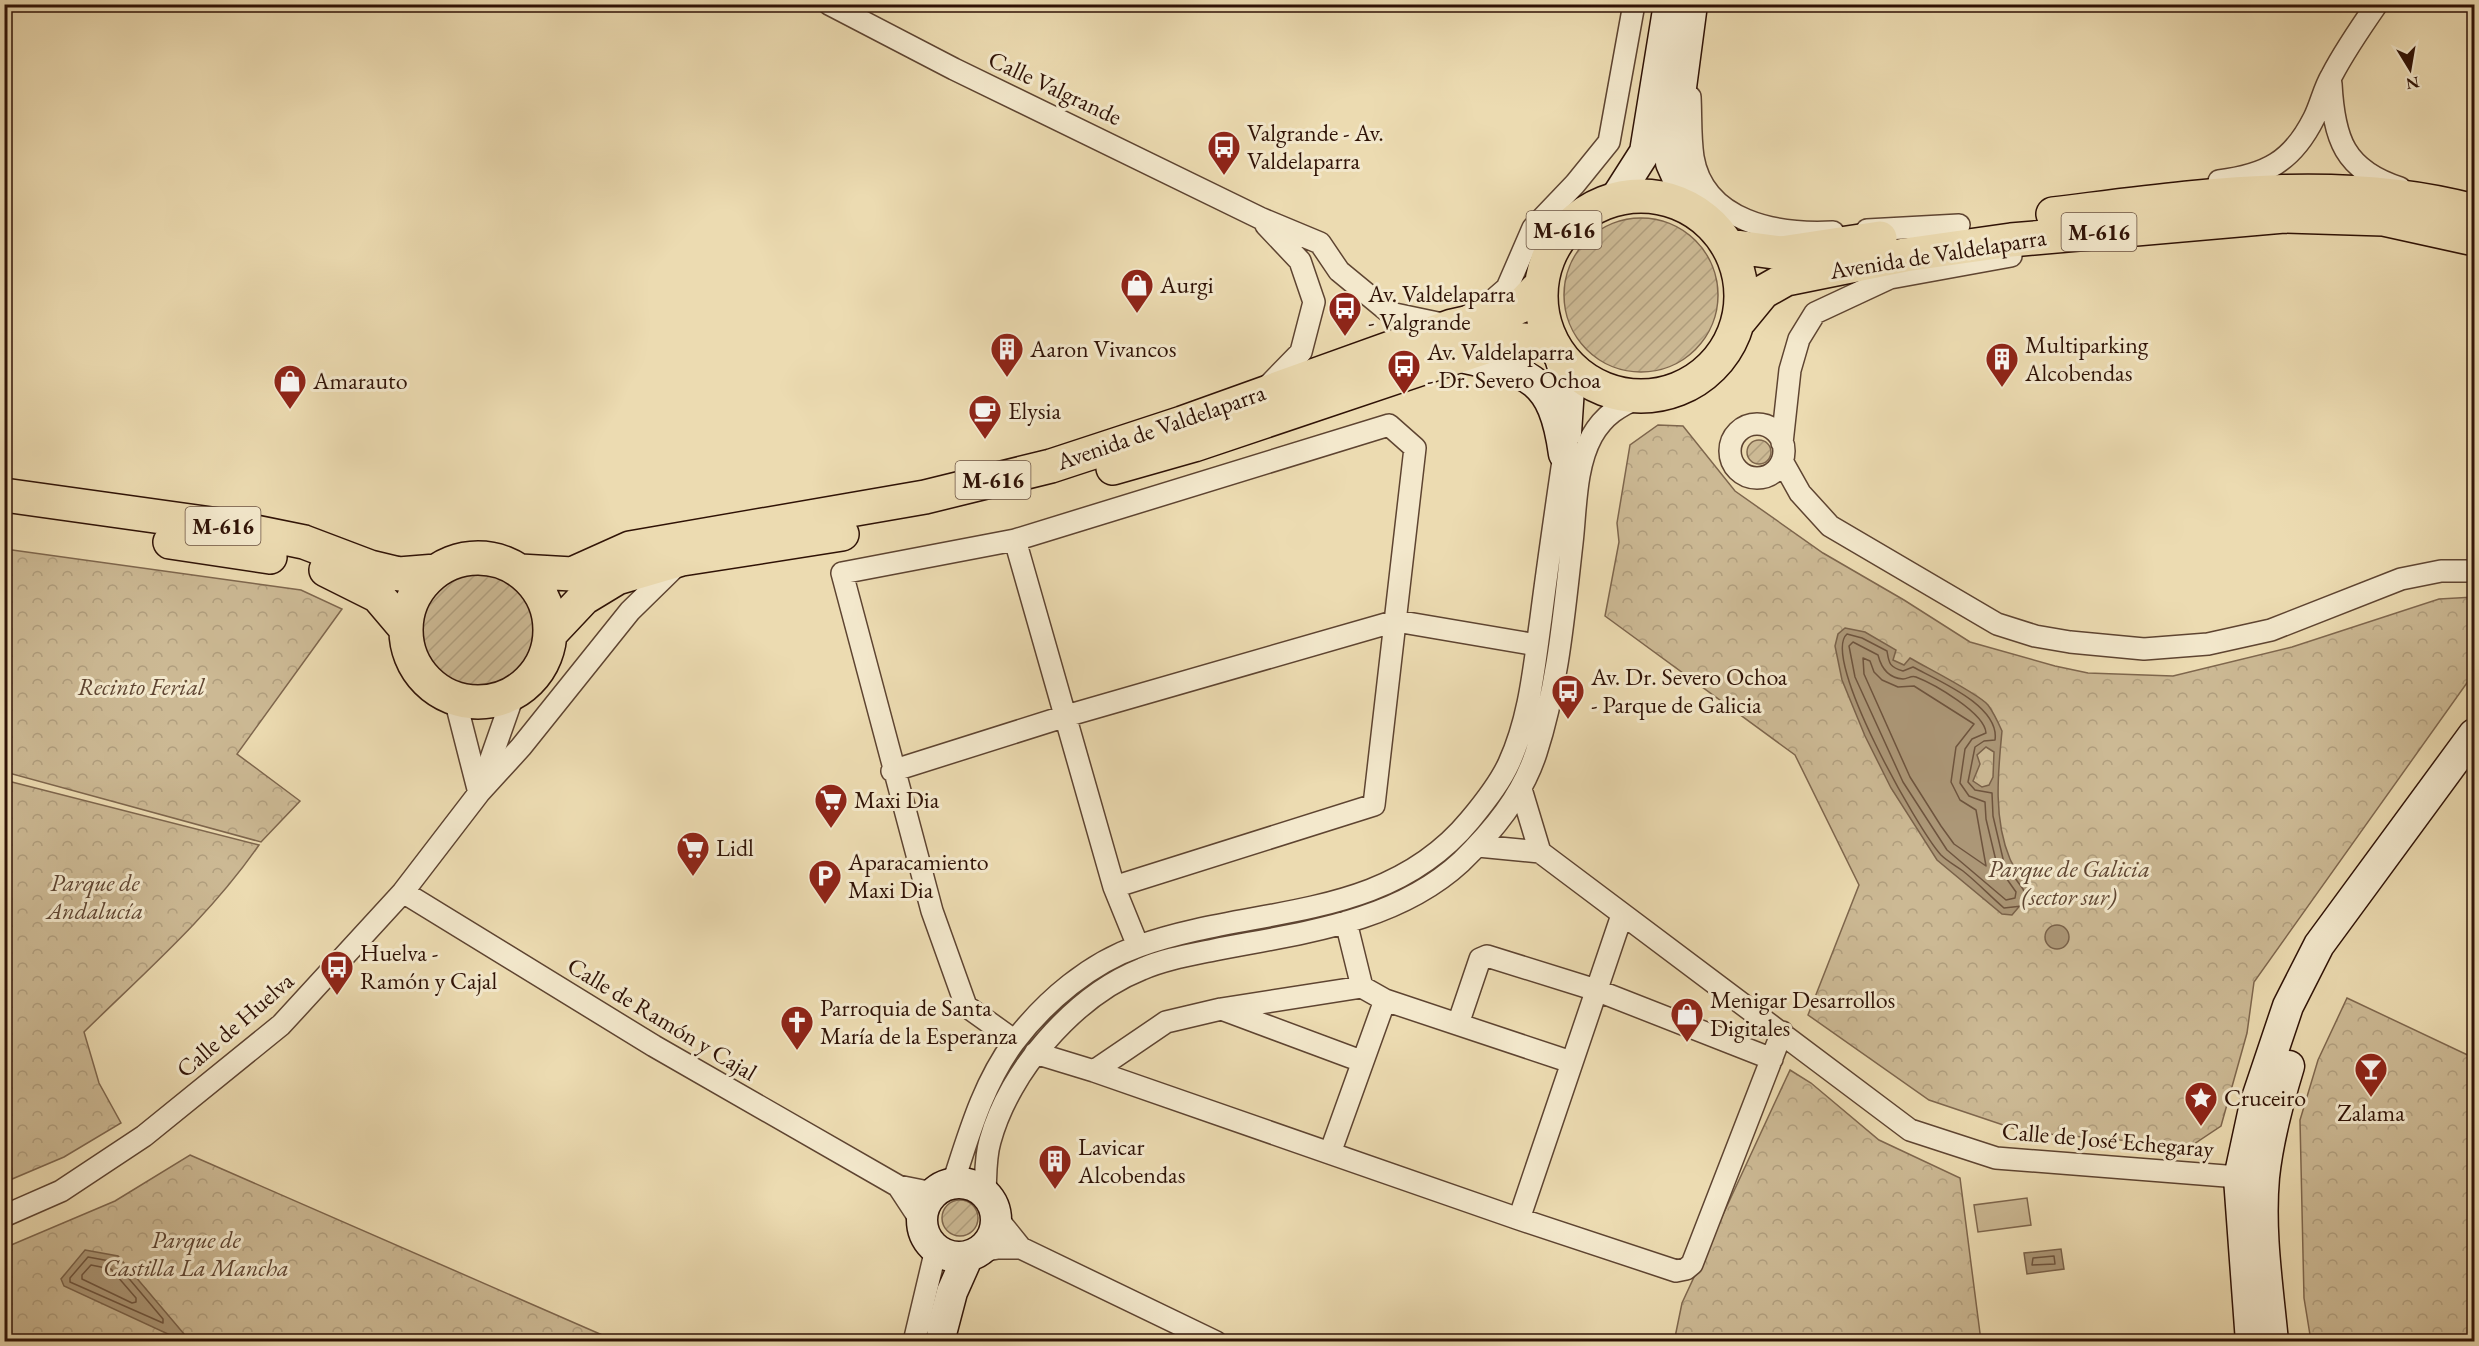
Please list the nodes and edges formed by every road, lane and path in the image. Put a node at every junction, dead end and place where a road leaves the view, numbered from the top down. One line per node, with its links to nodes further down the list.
1 (829, 4): 11 (street, Calle Valgrande)
2 (1634, 4): 18 (street)
3 (1669, 4): 7 (street)
4 (2378, 4): 6 (street)
5 (1690, 16): 9 (street); 13 (street)
6 (2331, 76): 8 (street); 10 (street)
7 (1615, 199): 9 (highway, M-616); 16 (highway, M-616)
8 (2145, 202): 10 (highway, Avenida de Valdelaparra / M-616); 13 (highway, Avenida de Valdelaparra / M-616)
9 (1691, 208): 15 (highway, M-616)
10 (2466, 208)
11 (1260, 218): 18 (street, Calle Valgrande); 20 (street)
12 (2188, 223): 14 (highway, Avenida de Valdelaparra / M-616); 17 (highway, Avenida de Valdelaparra / M-616); 31 (street)
13 (1959, 225): 15 (highway, Avenida de Valdelaparra / M-616)
14 (2475, 238)
15 (1729, 246): 17 (highway, M-616)
16 (1541, 285): 18 (highway, Avenida de Valdelaparra / M-616); 19 (highway, M-616)
17 (1740, 320): 21 (highway, M-616)
18 (1454, 341): 19 (highway, Avenida de Valdelaparra / M-616); 20 (highway, Avenida de Valdelaparra / M-616); 22 (street); 28 (highway, Avenida de Valdelaparra / M-616)
19 (1557, 350): 21 (highway, M-616); 22 (street)
20 (1263, 392): 30 (highway, Avenida de Valdelaparra / M-616)
21 (1640, 397): 42 (street)
22 (1564, 454): 35 (street)
23 (54, 481): 25 (highway)
24 (4, 495): 25 (highway, M-616)
25 (88, 507): 29 (highway, M-616)
26 (4, 517): 33 (highway, M-616)
27 (1015, 540): 32 (street); 38 (street); 41 (street)
28 (682, 559): 34 (highway, Avenida de Valdelaparra / M-616); 43 (street)
29 (436, 571): 30 (highway, M-616); 33 (highway, M-616)
30 (520, 571): 34 (highway, M-616)
31 (2475, 571)
32 (1396, 621): 35 (street); 38 (street); 46 (street)
33 (406, 629): 37 (highway, M-616)
34 (551, 633): 36 (highway, M-616)
35 (1537, 645): 50 (street)
36 (514, 693): 37 (highway, M-616); 43 (street)
37 (454, 699): 43 (street)
38 (1066, 716): 41 (street); 46 (street)
39 (2475, 734): 64 (street)
40 (2475, 769): 64 (street)
41 (892, 771): 57 (street)
42 (1521, 789): 44 (street); 45 (street)
43 (479, 794): 47 (street, Calle de Huelva)
44 (1478, 846): 45 (street); 49 (street)
45 (1540, 852): 48 (street, Calle de José Echegaray)
46 (1114, 887): 50 (street)
47 (403, 892): 65 (street, Calle de Ramón y Cajal); 68 (street, Calle de Huelva)
48 (1622, 915): 52 (street); 56 (street, Calle de José Echegaray)
49 (1346, 922): 51 (street); 58 (street)
50 (1138, 946): 57 (street)
51 (1362, 987): 53 (street); 54 (street)
52 (1596, 990): 55 (street); 59 (street); 61 (street)
53 (1385, 1000): 55 (street); 60 (street)
54 (1221, 1009): 60 (street); 62 (street)
55 (1458, 1024): 61 (street)
56 (1782, 1032): 59 (street); 64 (street, Calle de José Echegaray)
57 (1015, 1041): 66 (street)
58 (1035, 1053): 62 (street); 67 (street)
59 (1772, 1059): 69 (street)
60 (1361, 1061): 63 (street)
61 (1571, 1062): 69 (street)
62 (1094, 1071): 63 (street)
63 (1330, 1153): 69 (street)
64 (2252, 1178): 77 (street); 78 (street)
65 (898, 1186): 66 (street, Calle de Ramón y Cajal); 70 (street, Calle de Ramón y Cajal)
66 (943, 1188): 67 (street); 70 (street)
67 (990, 1205): 71 (street); 73 (street)
68 (4, 1216)
69 (1519, 1219)
70 (921, 1221): 72 (street)
71 (1021, 1248): 73 (street); 76 (street)
72 (936, 1249): 73 (street); 75 (street)
73 (972, 1254): 74 (street)
74 (940, 1336)
75 (914, 1341)
76 (1216, 1341)
77 (2251, 1341)
78 (2273, 1341)

